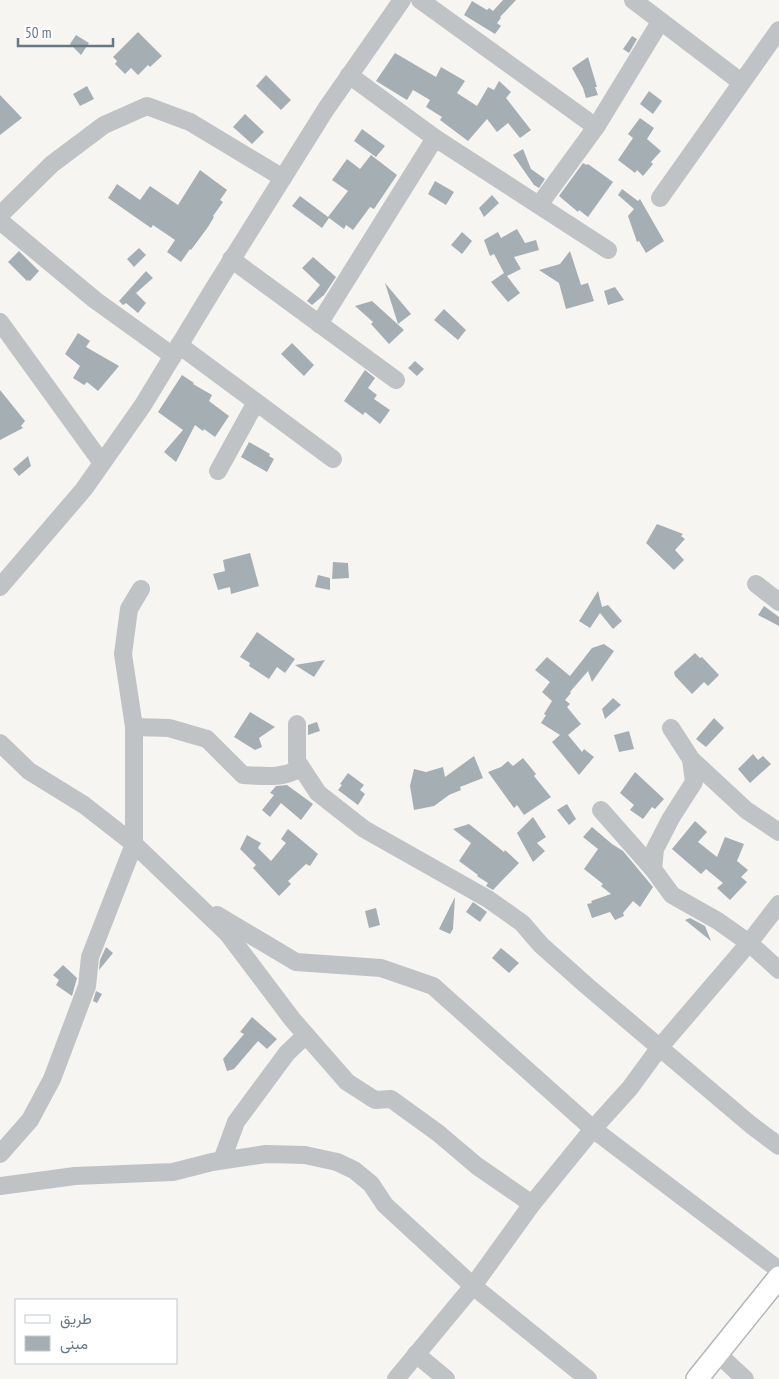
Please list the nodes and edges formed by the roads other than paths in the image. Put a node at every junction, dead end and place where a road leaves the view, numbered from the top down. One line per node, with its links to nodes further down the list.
1 (402, 0): 6 (street)
2 (420, 0): 8 (street)
3 (633, 0): 4 (street)
4 (660, 22): 7 (street); 8 (street)
5 (779, 30): 7 (street)
6 (349, 75): 9 (street); 10 (street)
7 (741, 82): 11 (street)
8 (596, 127): 12 (street)
9 (435, 138): 12 (street); 18 (street)
10 (282, 178): 13 (street); 16 (street)
11 (660, 198)
12 (539, 205): 15 (street)
13 (0, 215)
14 (0, 221): 19 (street)
15 (608, 250)
16 (232, 259): 18 (street); 19 (street)
17 (0, 322): 23 (street)
18 (319, 324): 20 (street)
19 (176, 350): 21 (street); 23 (street)
20 (396, 380)
21 (256, 402): 22 (street); 24 (street)
22 (333, 459)
23 (102, 463): 26 (street)
24 (218, 471)
25 (756, 584): 28 (street)
26 (0, 587)
27 (141, 589): 30 (street)
28 (779, 602)
29 (297, 724): 34 (street)
30 (134, 727): 34 (street); 37 (street)
31 (671, 728): 33 (street)
32 (0, 743): 37 (street)
33 (691, 759): 36 (street); 38 (street)
34 (301, 768): 44 (street)
35 (602, 810): 38 (street)
36 (779, 832)
37 (134, 844): 39 (street); 47 (street)
38 (652, 869): 41 (street)
39 (193, 901): 43 (street); 45 (street)
40 (779, 904): 41 (street)
41 (749, 943): 42 (street); 44 (street)
42 (779, 970)
43 (306, 1036): 48 (street); 50 (street)
44 (660, 1047): 45 (street); 46 (street)
45 (593, 1130): 50 (street); 51 (street)
46 (779, 1146)
47 (0, 1154)
48 (222, 1160): 49 (street); 53 (street)
49 (0, 1186)
50 (532, 1204): 53 (street)
51 (779, 1270)
52 (779, 1277): 54 (main road)
53 (472, 1286): 55 (street); 58 (street)
54 (718, 1353): 59 (main road); 60 (street)
55 (416, 1354): 56 (street); 57 (street)
56 (396, 1379)
57 (446, 1379)
58 (588, 1379)
59 (697, 1379)
60 (745, 1379)

